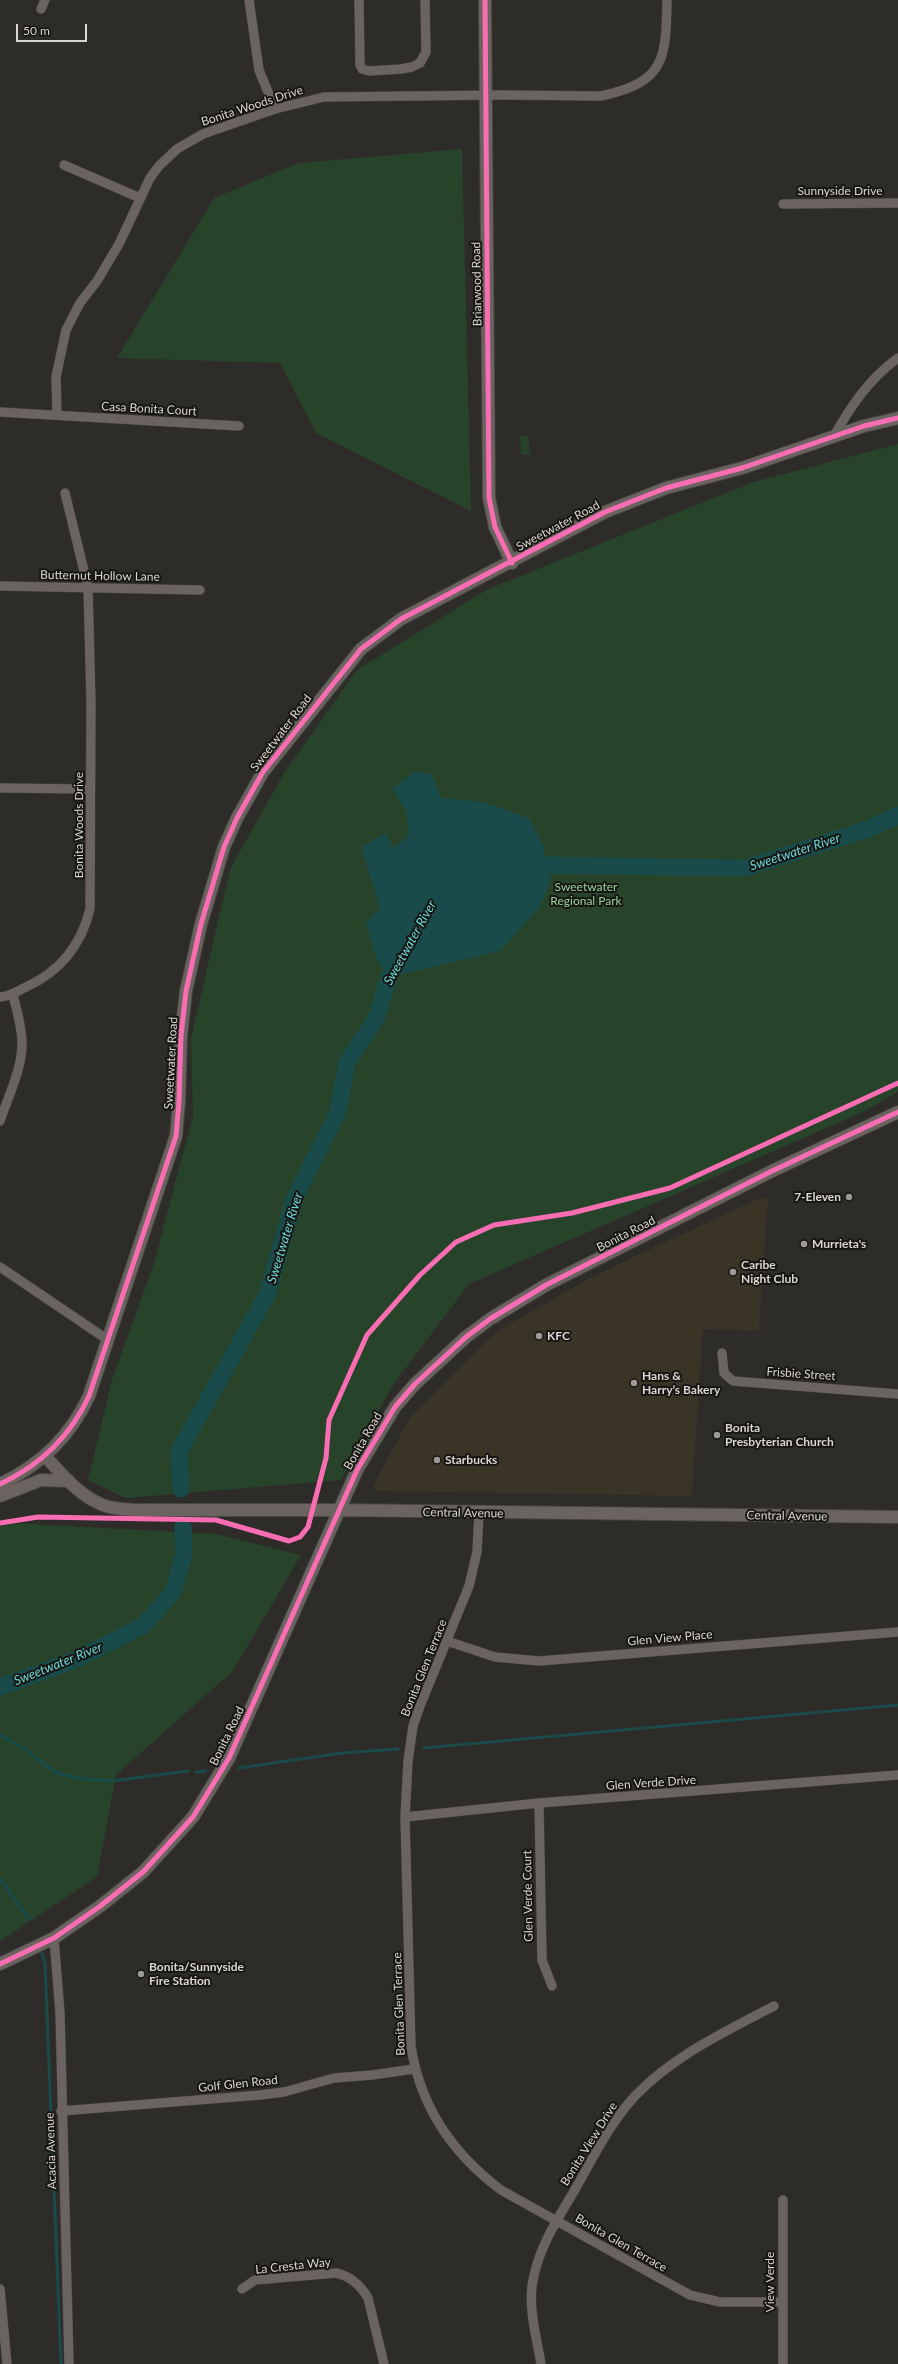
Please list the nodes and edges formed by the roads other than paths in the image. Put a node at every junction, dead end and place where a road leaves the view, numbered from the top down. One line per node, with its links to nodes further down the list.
1 (45, 0): 7 (street)
2 (249, 0): 9 (street)
3 (359, 0): 4 (street)
4 (425, 0)
5 (485, 0): 8 (main road, Briarwood Road)
6 (667, 0): 8 (street, Bonita Woods Drive)
7 (41, 9)
8 (485, 95): 9 (street, Bonita Woods Drive); 21 (main road, Briarwood Road)
9 (275, 109): 11 (street, Bonita Woods Drive)
10 (64, 165): 11 (street)
11 (140, 198): 16 (street, Bonita Woods Drive)
12 (898, 203): 13 (street, Sunnyside Drive)
13 (783, 204)
14 (898, 358): 19 (street)
15 (0, 412): 16 (street, Casa Bonita Court)
16 (57, 416): 18 (street, Casa Bonita Court)
17 (898, 418): 19 (main road, Sweetwater Road)
18 (239, 426)
19 (833, 438): 21 (main road, Sweetwater Road)
20 (65, 493): 23 (street, Bonita Woods Drive)
21 (512, 563): 32 (main road, Sweetwater Road)
22 (0, 586): 23 (street, Butternut Hollow Lane)
23 (88, 587): 24 (street, Butternut Hollow Lane); 26 (street, Bonita Woods Drive)
24 (200, 590)
25 (0, 788): 26 (street)
26 (90, 789): 27 (street, Bonita Woods Drive)
27 (13, 995): 28 (street, Bonita Woods Drive); 30 (street)
28 (0, 997)
29 (898, 1112): 39 (main road, Bonita Road)
30 (0, 1121)
31 (0, 1267): 32 (street)
32 (108, 1340): 35 (main road, Sweetwater Road)
33 (722, 1353): 34 (street, Frisbie Street)
34 (898, 1394)
35 (46, 1457): 36 (main road, Central Avenue); 37 (main road, Sweetwater Road)
36 (70, 1481): 38 (main road); 39 (main road, Central Avenue)
37 (0, 1484)
38 (0, 1496)
39 (340, 1510): 40 (main road, Central Avenue); 47 (main road, Bonita Road)
40 (479, 1513): 41 (main road, Central Avenue); 43 (street, Bonita Glen Terrace)
41 (898, 1517)
42 (898, 1632): 43 (street, Glen View Place)
43 (447, 1641): 46 (street, Bonita Glen Terrace)
44 (898, 1776): 45 (street, Glen Verde Drive)
45 (539, 1803): 46 (street, Glen Verde Drive); 49 (street, Glen Verde Court)
46 (405, 1817): 51 (street, Bonita Glen Terrace)
47 (54, 1938): 48 (main road, Bonita Road); 52 (street, Acacia Avenue)
48 (0, 1964)
49 (552, 1986)
50 (774, 2006): 54 (street, Bonita View Drive)
51 (414, 2068): 52 (street, Golf Glen Road); 54 (street, Bonita Glen Terrace)
52 (61, 2111): 59 (street, Acacia Avenue)
53 (783, 2200): 57 (street, View Verde)
54 (556, 2221): 57 (street, Bonita Glen Terrace); 61 (street, Bonita View Drive)
55 (0, 2289): 58 (street)
56 (242, 2289): 60 (street, La Cresta Way)
57 (782, 2302): 62 (street, View Verde)
58 (7, 2364)
59 (69, 2364)
60 (384, 2364)
61 (541, 2364)
62 (783, 2364)

